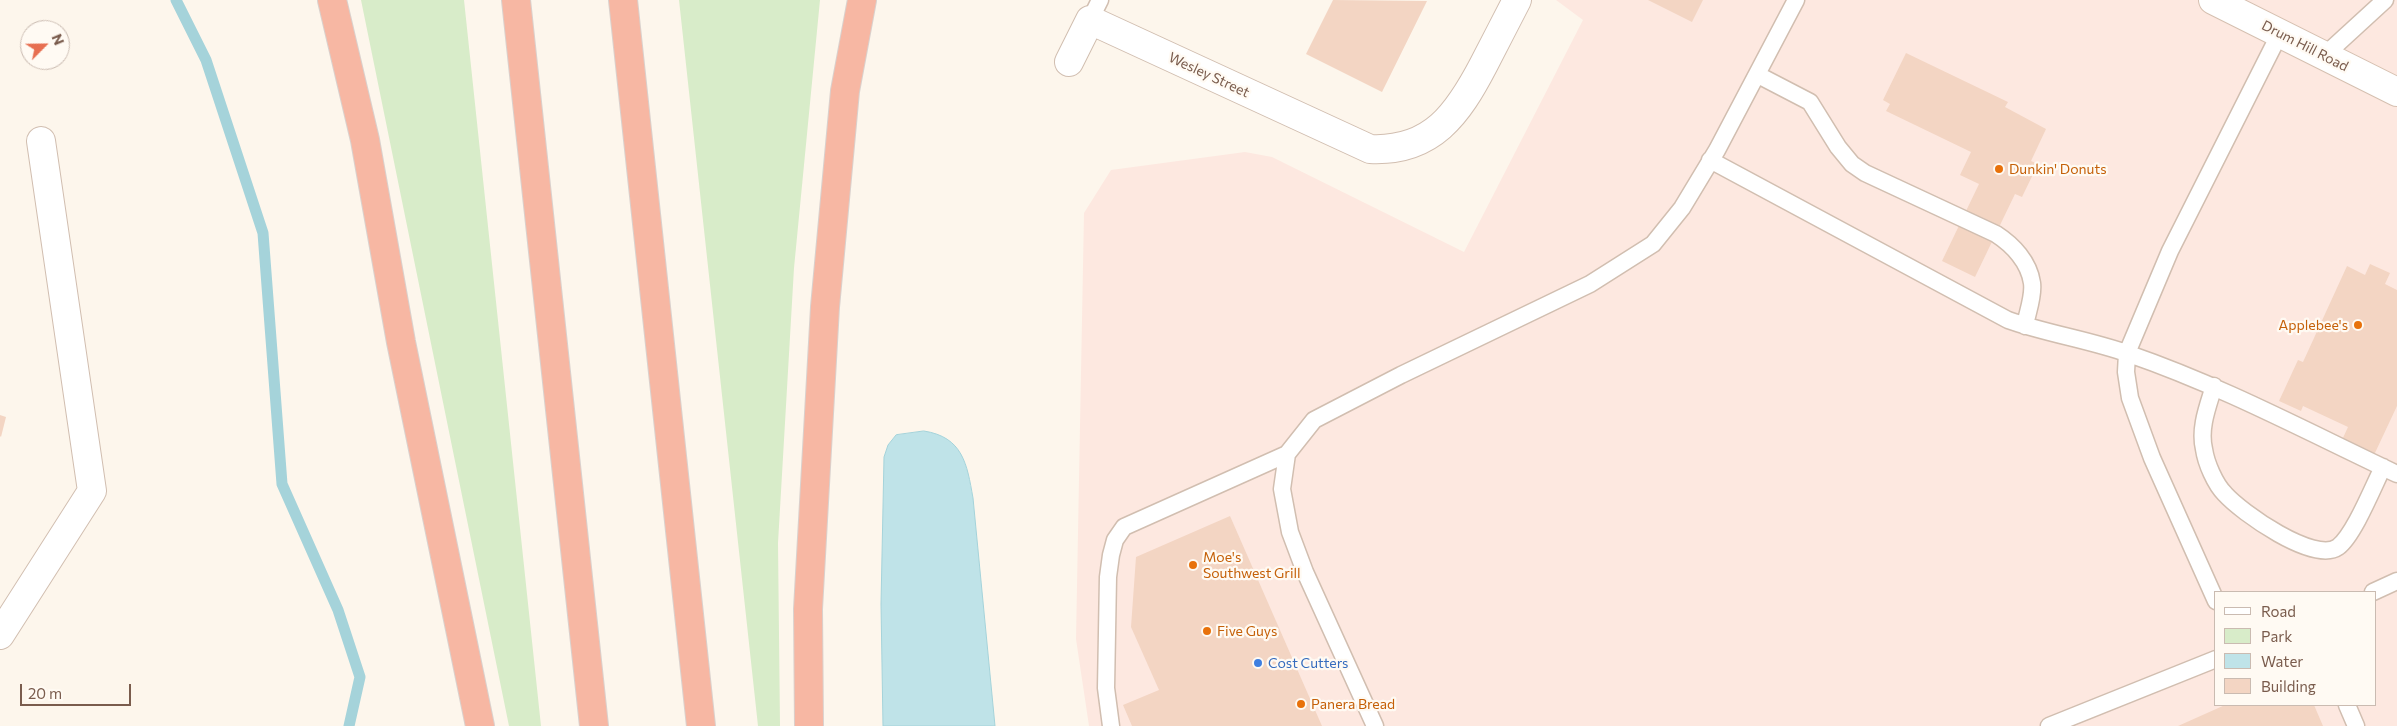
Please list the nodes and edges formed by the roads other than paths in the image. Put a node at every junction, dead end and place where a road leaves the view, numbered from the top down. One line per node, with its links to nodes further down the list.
1 (332, 0): 28 (highway)
2 (516, 0): 29 (highway)
3 (623, 0): 30 (highway)
4 (862, 0): 31 (highway)
5 (1517, 0): 9 (street, Wesley Street)
6 (1796, 0): 13 (lane)
7 (2213, 0): 10 (street, Drum Hill Road)
8 (2384, 0): 11 (lane)
9 (1095, 10): 12 (street, Wesley Street)
10 (2280, 33): 11 (street, Drum Hill Road); 18 (lane)
11 (2324, 55): 14 (street, Drum Hill Road)
12 (1069, 62)
13 (1758, 75): 16 (lane); 17 (lane)
14 (2397, 92)
15 (41, 141): 25 (street)
16 (1710, 160): 17 (lane); 20 (lane)
17 (2025, 326): 18 (lane)
18 (2127, 353): 19 (lane); 24 (lane)
19 (2214, 386): 21 (lane); 21 (lane)
20 (1287, 454): 32 (lane); 33 (lane)
21 (2390, 470)
22 (2397, 581): 23 (lane)
23 (2374, 591)
24 (2214, 596)
25 (0, 635)
26 (2214, 660): 34 (lane)
27 (2347, 706): 35 (lane)
28 (480, 726)
29 (594, 726)
30 (701, 726)
31 (809, 726)
32 (1111, 726)
33 (1375, 726)
34 (2049, 726)
35 (2356, 726)

